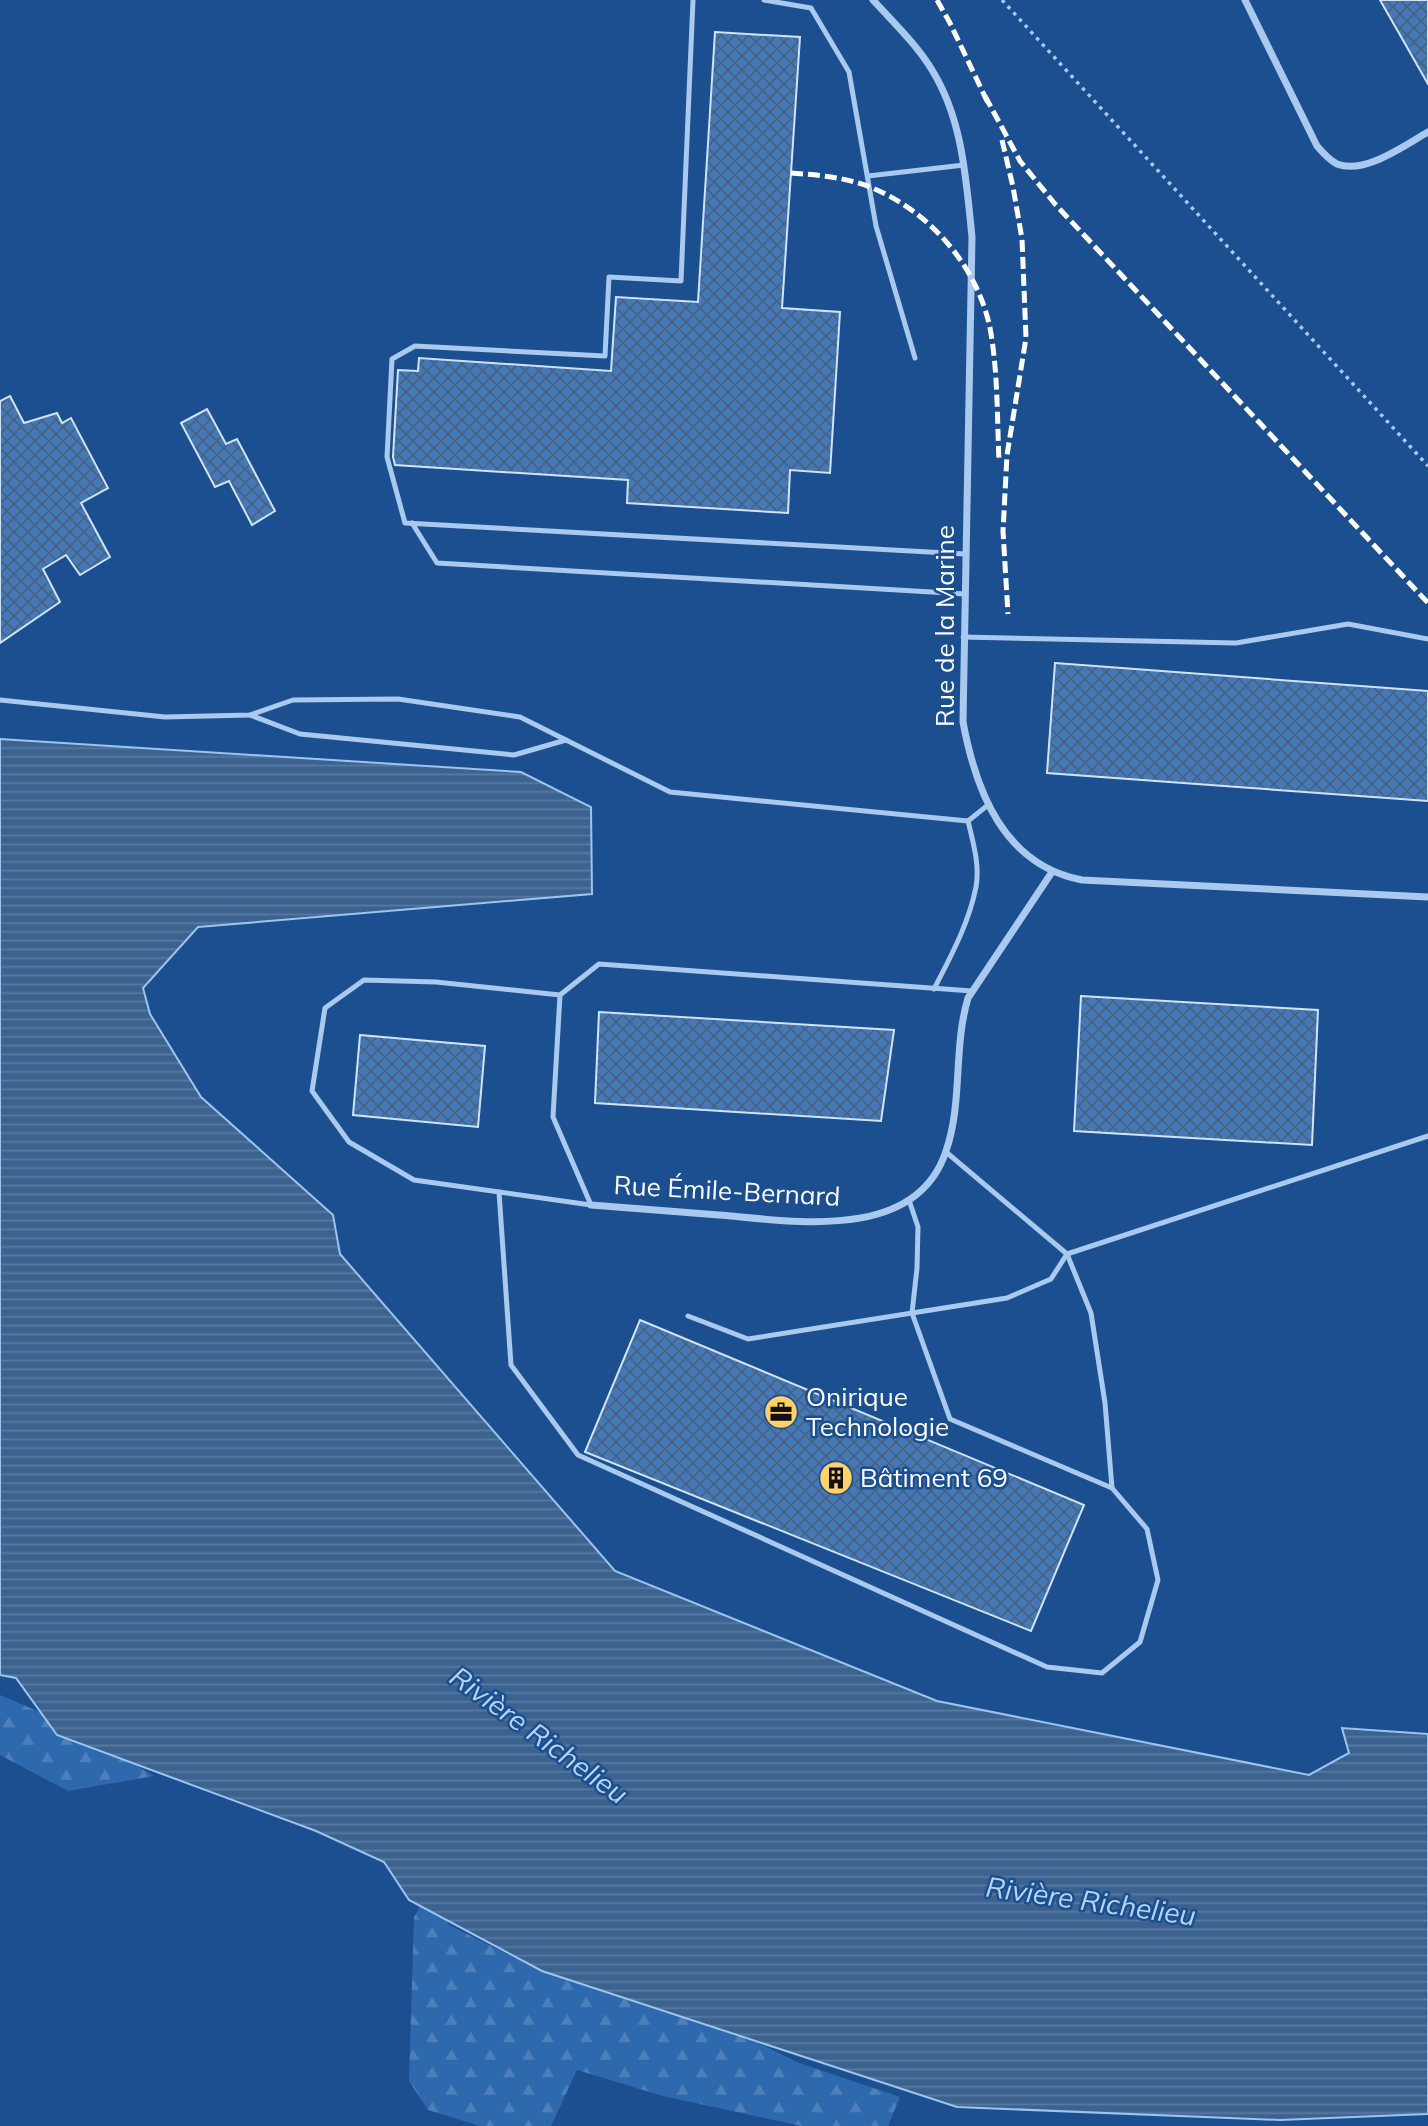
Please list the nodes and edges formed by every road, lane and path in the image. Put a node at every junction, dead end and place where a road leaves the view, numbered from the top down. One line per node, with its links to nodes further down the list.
1 (693, 0): 11 (lane)
2 (764, 0): 8 (lane)
3 (873, 0): 7 (street, Rue de la Marine)
4 (1002, 0): 10 (path)
5 (1245, 0): 6 (street)
6 (1428, 132)
7 (964, 165): 8 (lane); 12 (street, Rue de la Marine)
8 (868, 176): 9 (lane)
9 (915, 358)
10 (1428, 466)
11 (412, 523): 12 (lane); 13 (lane)
12 (965, 554): 13 (street, Rue de la Marine)
13 (964, 594): 14 (street, Rue de la Marine)
14 (964, 637): 15 (lane); 19 (street, Rue de la Marine)
15 (1428, 639)
16 (0, 700): 17 (lane)
17 (250, 715): 18 (lane); 18 (lane)
18 (566, 740): 20 (lane)
19 (988, 805): 20 (lane); 21 (street, Rue de la Marine)
20 (968, 821): 23 (lane)
21 (1052, 872): 22 (street, Rue de la Marine); 24 (street, Rue Émile-Bernard)
22 (1428, 897)
23 (934, 989): 24 (lane); 25 (lane)
24 (972, 991): 27 (street, Rue Émile-Bernard)
25 (559, 995): 28 (lane); 30 (lane)
26 (1428, 1136): 31 (lane)
27 (946, 1152): 29 (street, Rue Émile-Bernard); 31 (lane)
28 (499, 1192): 30 (lane); 34 (lane)
29 (909, 1200): 30 (street, Rue Émile-Bernard); 32 (lane)
30 (591, 1205)
31 (1067, 1254): 32 (lane); 34 (lane)
32 (912, 1313): 33 (lane); 34 (lane)
33 (688, 1316)
34 (1112, 1488)

